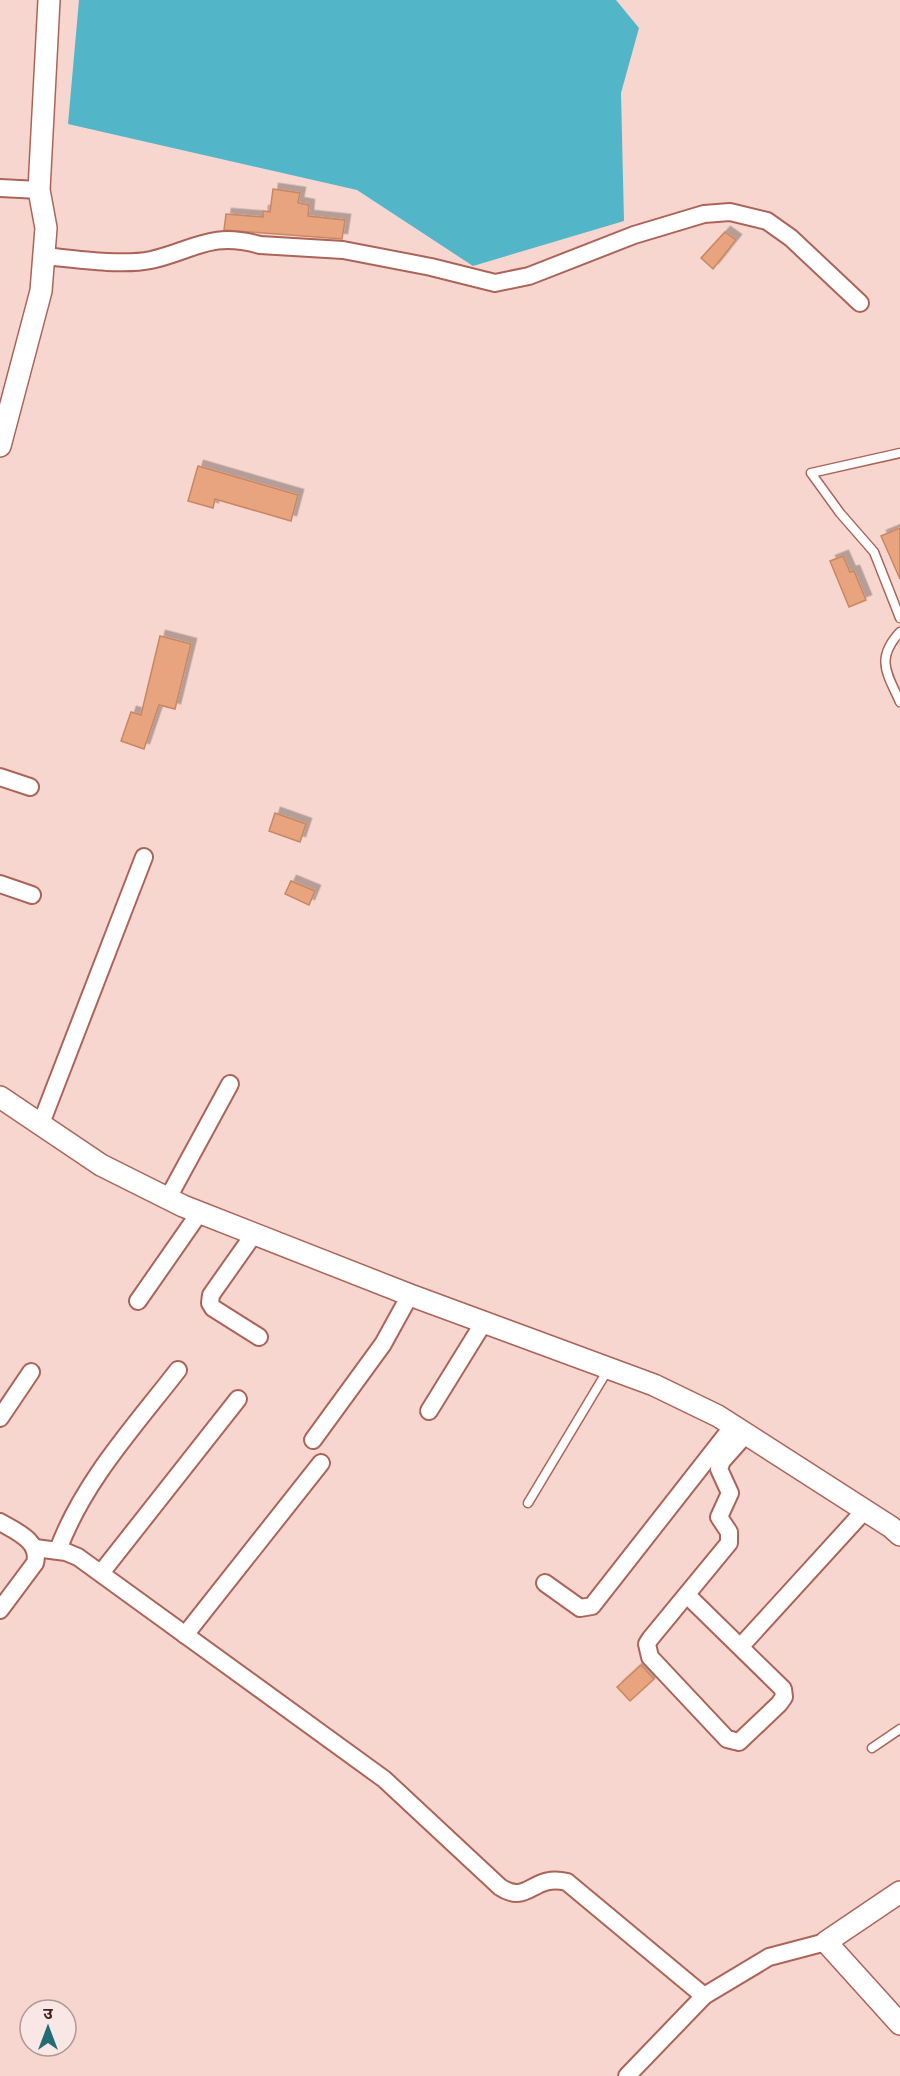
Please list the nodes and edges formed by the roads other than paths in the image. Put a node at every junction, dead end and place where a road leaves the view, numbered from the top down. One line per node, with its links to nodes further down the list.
1 (49, 0): 3 (street)
2 (0, 188): 3 (street)
3 (39, 190): 4 (street)
4 (44, 256): 5 (street); 6 (street)
5 (860, 303)
6 (0, 446)
7 (900, 453): 8 (lane)
8 (900, 618)
9 (900, 632): 10 (lane)
10 (900, 702)
11 (0, 777): 12 (street)
12 (30, 787)
13 (144, 857): 18 (street)
14 (0, 884): 15 (street)
15 (32, 894)
16 (230, 1084): 19 (street)
17 (0, 1097): 18 (street)
18 (40, 1126): 19 (street)
19 (168, 1198): 20 (street)
20 (200, 1212): 21 (street); 23 (street)
21 (254, 1234): 22 (street); 25 (street)
22 (410, 1295): 24 (street); 33 (street)
23 (138, 1301)
24 (484, 1322): 26 (street); 30 (street)
25 (259, 1337)
26 (609, 1368): 32 (street); 35 (lane)
27 (178, 1370): 40 (street)
28 (31, 1372): 31 (street)
29 (238, 1400): 41 (street)
30 (429, 1411)
31 (0, 1418)
32 (739, 1430): 36 (street); 42 (street); 43 (street)
33 (313, 1440)
34 (321, 1463): 45 (street)
35 (528, 1503)
36 (865, 1510): 38 (street); 46 (street)
37 (0, 1522): 39 (street)
38 (900, 1535)
39 (35, 1548): 40 (street); 44 (street)
40 (58, 1550): 41 (street)
41 (101, 1573): 45 (street)
42 (545, 1583)
43 (687, 1595): 46 (street); 46 (street)
44 (0, 1610)
45 (185, 1635): 51 (street)
46 (741, 1646)
47 (900, 1729): 48 (lane)
48 (872, 1748)
49 (900, 1892): 50 (street)
50 (826, 1941): 51 (street); 52 (street)
51 (704, 1996): 53 (street)
52 (900, 2024)
53 (627, 2076)

